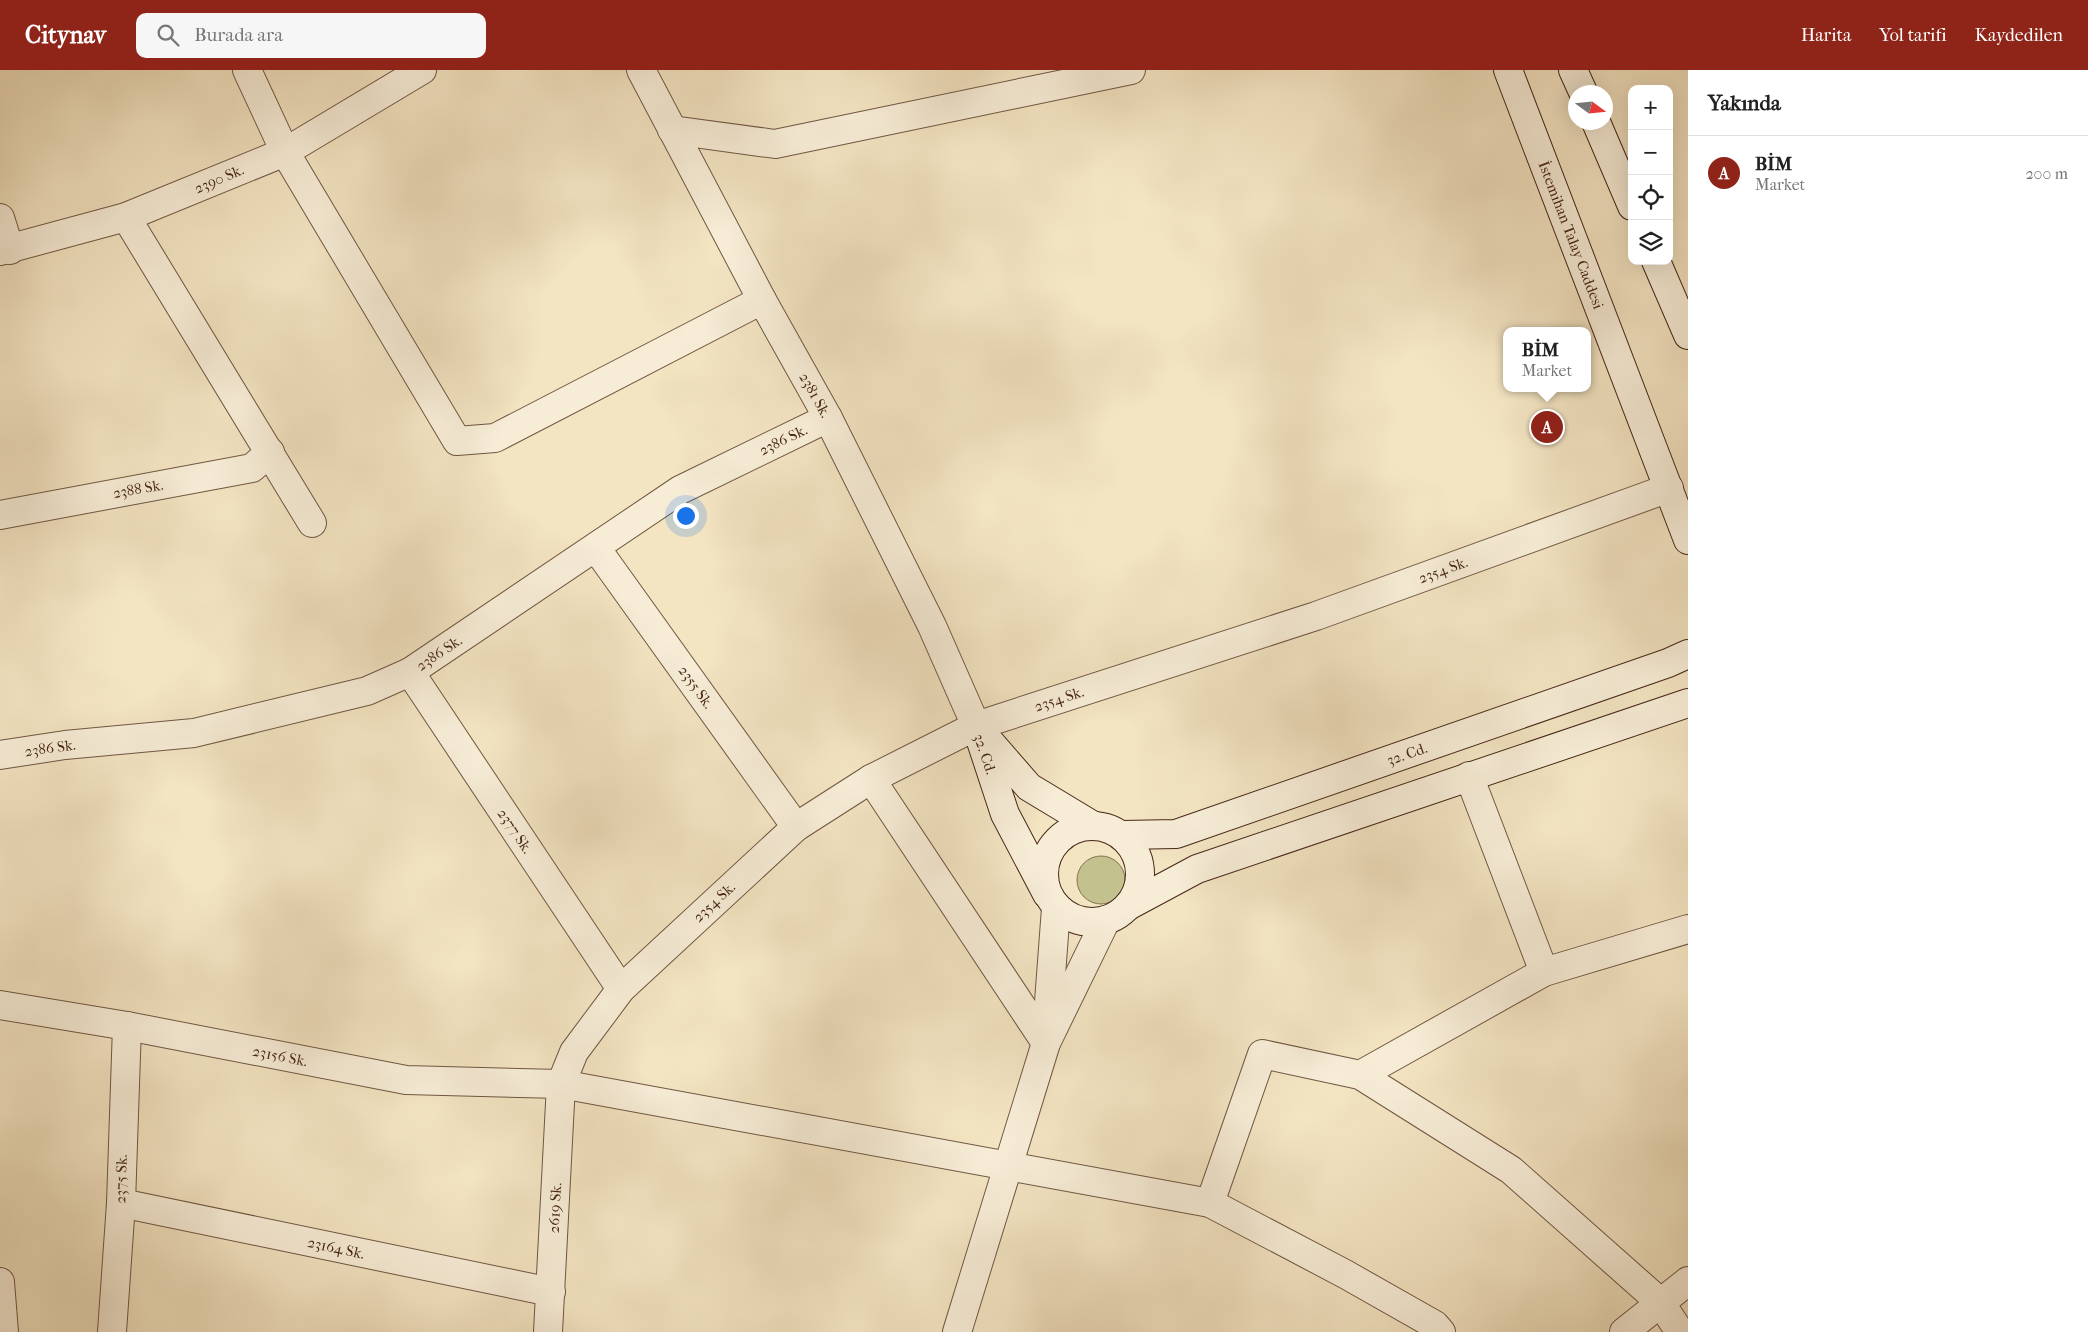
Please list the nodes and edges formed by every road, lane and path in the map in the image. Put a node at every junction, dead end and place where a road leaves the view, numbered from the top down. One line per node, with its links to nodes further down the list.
1 (247, 70): 10 (street)
2 (422, 70): 10 (street, 2390 Sk.)
3 (641, 70): 8 (street, 2381 Sk.)
4 (1508, 70): 20 (street, İstemihan Talay Caddesi)
5 (1573, 70): 7 (street)
6 (1122, 71): 8 (street)
7 (1580, 85)
8 (672, 130): 16 (street, 2381 Sk.)
9 (1599, 130): 11 (street)
10 (285, 152): 13 (street, 2390 Sk.); 16 (street)
11 (1628, 197)
12 (0, 218): 14 (street)
13 (126, 218): 14 (street, 2390 Sk.); 19 (street)
14 (5, 250)
15 (1658, 265): 17 (street)
16 (762, 300): 18 (street, 2381 Sk.)
17 (1688, 335)
18 (828, 418): 24 (street, 2386 Sk.); 28 (street, 2381 Sk.)
19 (270, 452): 21 (street, 2388 Sk.); 22 (street)
20 (1669, 488): 23 (street, İstemihan Talay Caddesi); 28 (street, 2354 Sk.)
21 (0, 514)
22 (312, 523)
23 (1688, 540)
24 (596, 548): 26 (street, 2386 Sk.); 33 (street, 2355 Sk.)
25 (1688, 654): 34 (street, 32. Cd.)
26 (410, 672): 29 (street, 2386 Sk.); 39 (street, 2377 Sk.)
27 (1688, 703): 30 (street)
28 (976, 726): 31 (street, 2354 Sk.); 32 (street, 32. Cd.); 35 (street, 32. Cd.)
29 (0, 755)
30 (1469, 776): 36 (street); 38 (street)
31 (870, 779): 33 (street, 2354 Sk.); 42 (street)
32 (1092, 825): 34 (street); 35 (street)
33 (796, 827): 39 (street, 2354 Sk.)
34 (1122, 835): 36 (street)
35 (1052, 901): 36 (street); 42 (street)
36 (1117, 913): 42 (street)
37 (1688, 929): 38 (street)
38 (1544, 972): 43 (street)
39 (621, 989): 44 (street, 2354 Sk.)
40 (0, 1005): 41 (street, 23156 Sk.)
41 (126, 1026): 44 (street, 23156 Sk.); 47 (street, 2375 Sk.)
42 (1046, 1043): 45 (street)
43 (1360, 1075): 46 (street); 51 (street)
44 (561, 1084): 45 (street, 23156 Sk.); 50 (street, 2619 Sk.)
45 (1008, 1168): 46 (street, 23156 Sk.); 55 (street)
46 (1210, 1203): 56 (street, 23156 Sk.)
47 (121, 1204): 50 (street, 23164 Sk.); 53 (street, 2375 Sk.)
48 (1688, 1281): 51 (street)
49 (0, 1282): 52 (street)
50 (551, 1292): 54 (street, 2619 Sk.)
51 (1660, 1302): 57 (street); 58 (street)
52 (4, 1332)
53 (112, 1332)
54 (548, 1332)
55 (957, 1332)
56 (1441, 1332)
57 (1624, 1332)
58 (1680, 1332)

